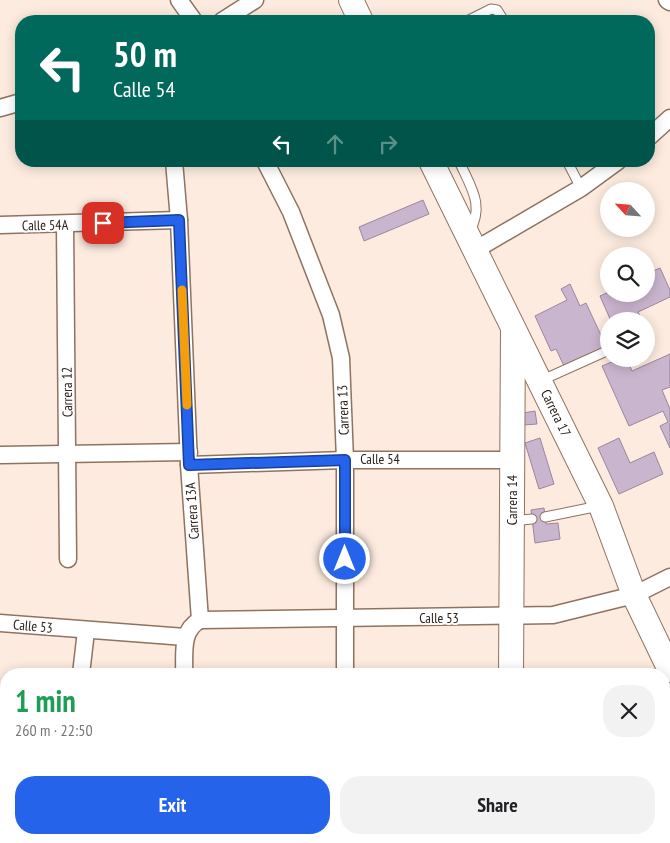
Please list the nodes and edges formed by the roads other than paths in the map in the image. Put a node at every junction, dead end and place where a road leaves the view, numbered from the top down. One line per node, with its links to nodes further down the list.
1 (179, 0): 4 (street)
2 (255, 0): 5 (street)
3 (351, 0): 6 (main road)
4 (190, 15)
5 (231, 15)
6 (359, 15)
7 (479, 15): 8 (lane)
8 (500, 15)
9 (15, 104): 10 (street)
10 (0, 108)
11 (670, 118): 12 (street)
12 (655, 132)
13 (175, 167): 20 (street, Carrera 13A)
14 (268, 167): 30 (street, Carrera 13)
15 (434, 167): 23 (main road, Carrera 17)
16 (462, 167): 23 (lane)
17 (570, 167): 19 (lane)
18 (610, 167): 19 (street)
19 (581, 188): 23 (street)
20 (179, 220): 21 (street, Calle 54A); 29 (street, Carrera 13A)
21 (65, 224): 22 (street, Calle 54A); 28 (street, Carrera 12)
22 (0, 226)
23 (471, 243): 24 (main road, Carrera 17)
24 (512, 326): 26 (main road, Carrera 17); 31 (main road, Carrera 14)
25 (600, 354): 26 (lane)
26 (540, 381): 32 (main road, Carrera 17)
27 (0, 455): 28 (street, Calle 54)
28 (68, 455): 29 (street, Calle 54); 34 (street, Carrera 12)
29 (189, 458): 30 (street, Calle 54); 39 (street, Carrera 13A)
30 (345, 460): 31 (street, Calle 54); 38 (street, Carrera 13)
31 (512, 460): 37 (main road, Carrera 14)
32 (601, 506): 33 (lane); 36 (main road, Carrera 17)
33 (545, 517)
34 (68, 559)
35 (670, 577): 36 (street, Calle 53)
36 (634, 595): 37 (street, Calle 53); 47 (main road, Carrera 17)
37 (512, 617): 38 (street, Calle 53); 46 (main road, Carrera 14)
38 (345, 619): 39 (street, Calle 53); 45 (street, Carrera 13)
39 (200, 620): 42 (street)
40 (0, 623): 41 (street, Calle 53)
41 (86, 631): 42 (street, Calle 53); 43 (street)
42 (185, 637): 44 (street)
43 (82, 668)
44 (184, 668)
45 (345, 668)
46 (511, 668)
47 (669, 668)

